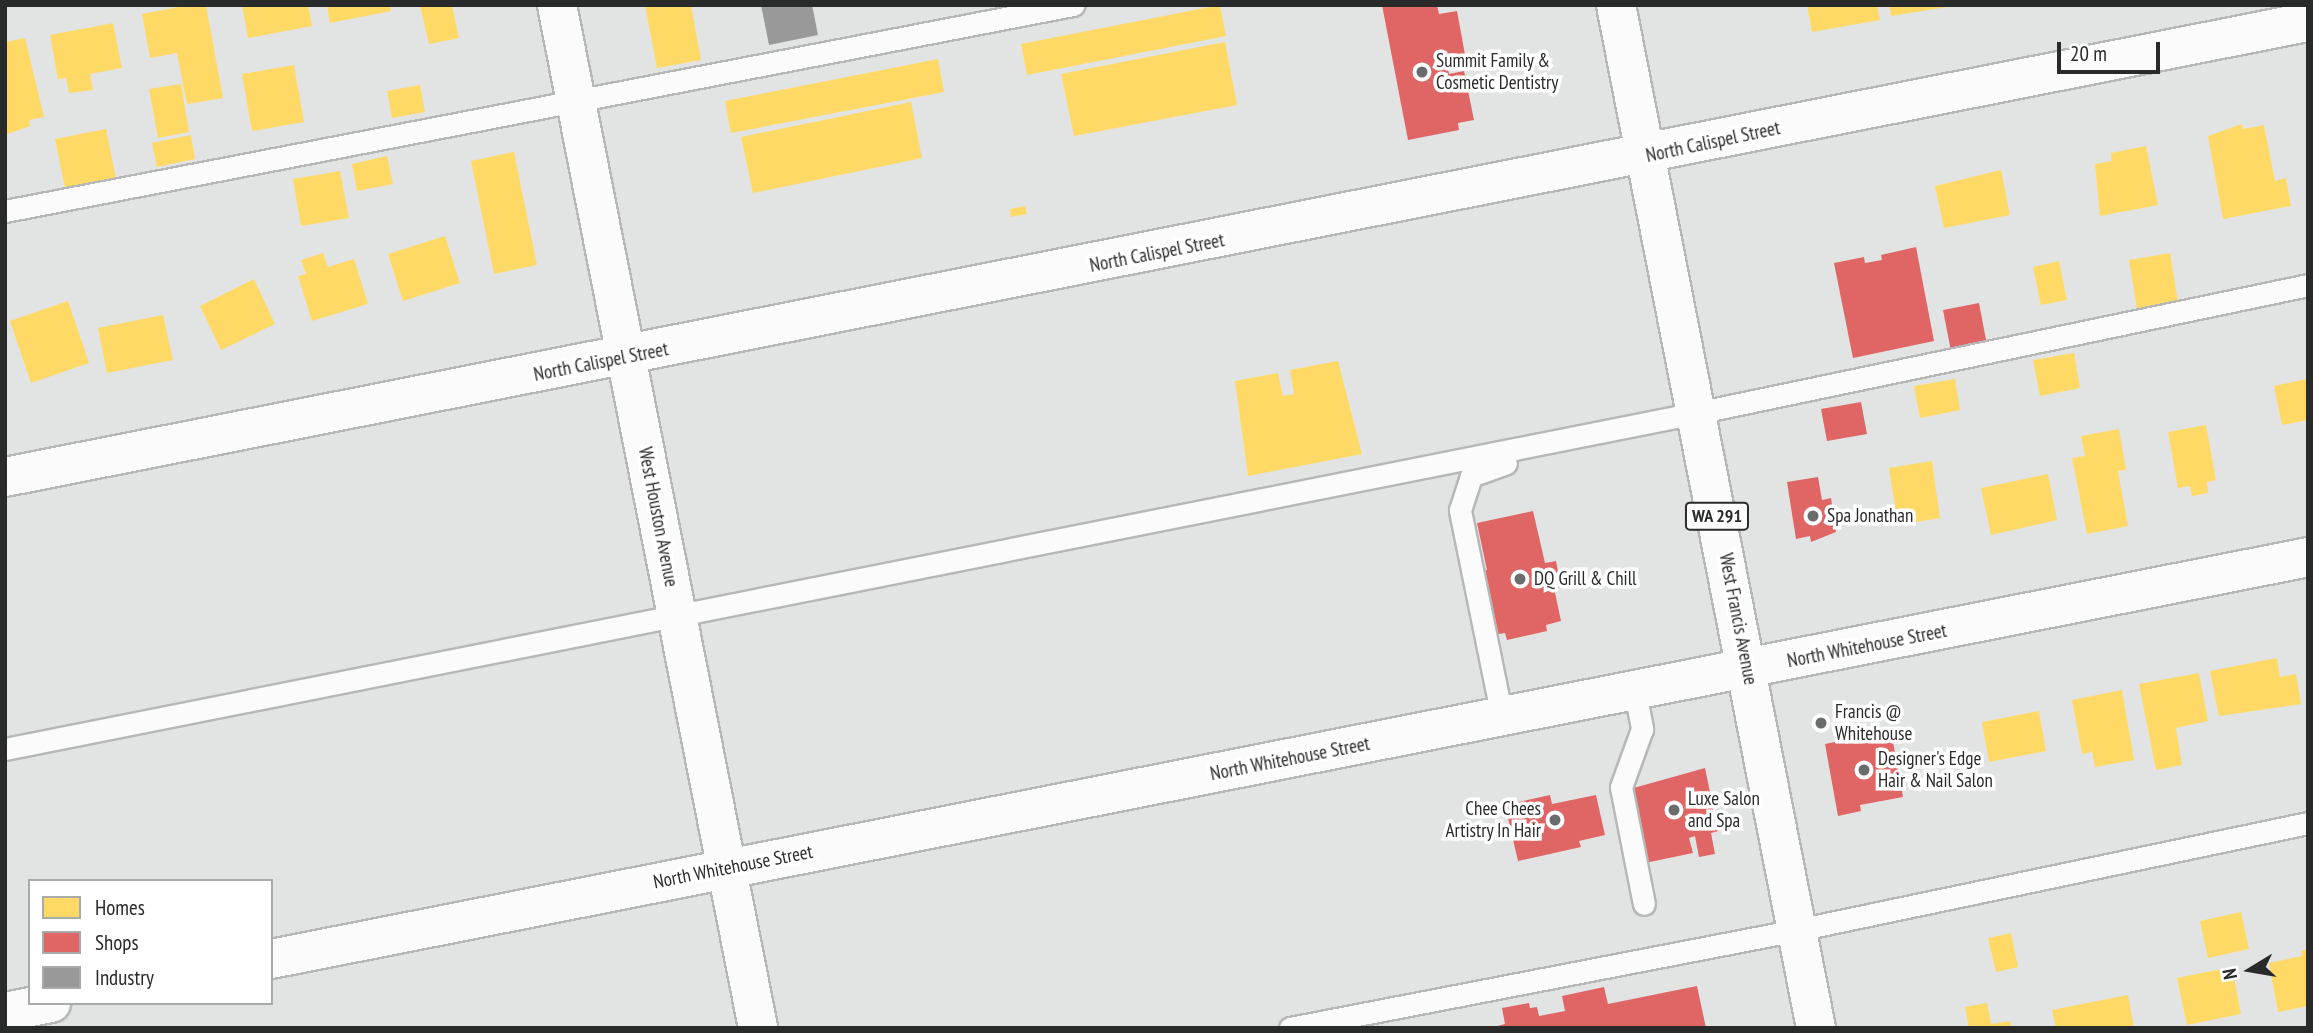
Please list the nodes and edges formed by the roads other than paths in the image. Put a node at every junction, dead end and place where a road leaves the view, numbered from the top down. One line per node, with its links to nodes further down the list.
1 (558, 5): 5 (street, West Houston Avenue)
2 (1073, 5): 5 (lane)
3 (1616, 5): 6 (street, West Francis Avenue / WA 291)
4 (2308, 22): 6 (street, North Calispel Street)
5 (576, 101): 7 (lane); 9 (street, West Houston Avenue)
6 (1646, 156): 9 (street, North Calispel Street); 10 (street, West Francis Avenue / WA 291)
7 (5, 211)
8 (2308, 285): 10 (lane)
9 (627, 357): 12 (street, North Calispel Street); 14 (street, West Houston Avenue)
10 (1696, 413): 14 (lane); 15 (street, West Francis Avenue / WA 291)
11 (1587, 448): 17 (lane)
12 (5, 477)
13 (2308, 556): 15 (street, North Whitehouse Street)
14 (677, 617): 18 (lane); 20 (street, West Houston Avenue)
15 (1748, 670): 16 (street, North Whitehouse Street); 22 (street, West Francis Avenue / WA 291)
16 (1635, 692): 17 (street, North Whitehouse Street); 21 (lane)
17 (1502, 718): 20 (street, North Whitehouse Street)
18 (5, 749)
19 (2308, 823): 22 (lane)
20 (727, 868): 23 (street, North Whitehouse Street); 26 (street, West Houston Avenue)
21 (1644, 904)
22 (1797, 930): 27 (lane); 28 (street, West Francis Avenue / WA 291)
23 (273, 959)
24 (41, 1005): 25 (street)
25 (5, 1012)
26 (758, 1028)
27 (1290, 1028)
28 (1816, 1028)

